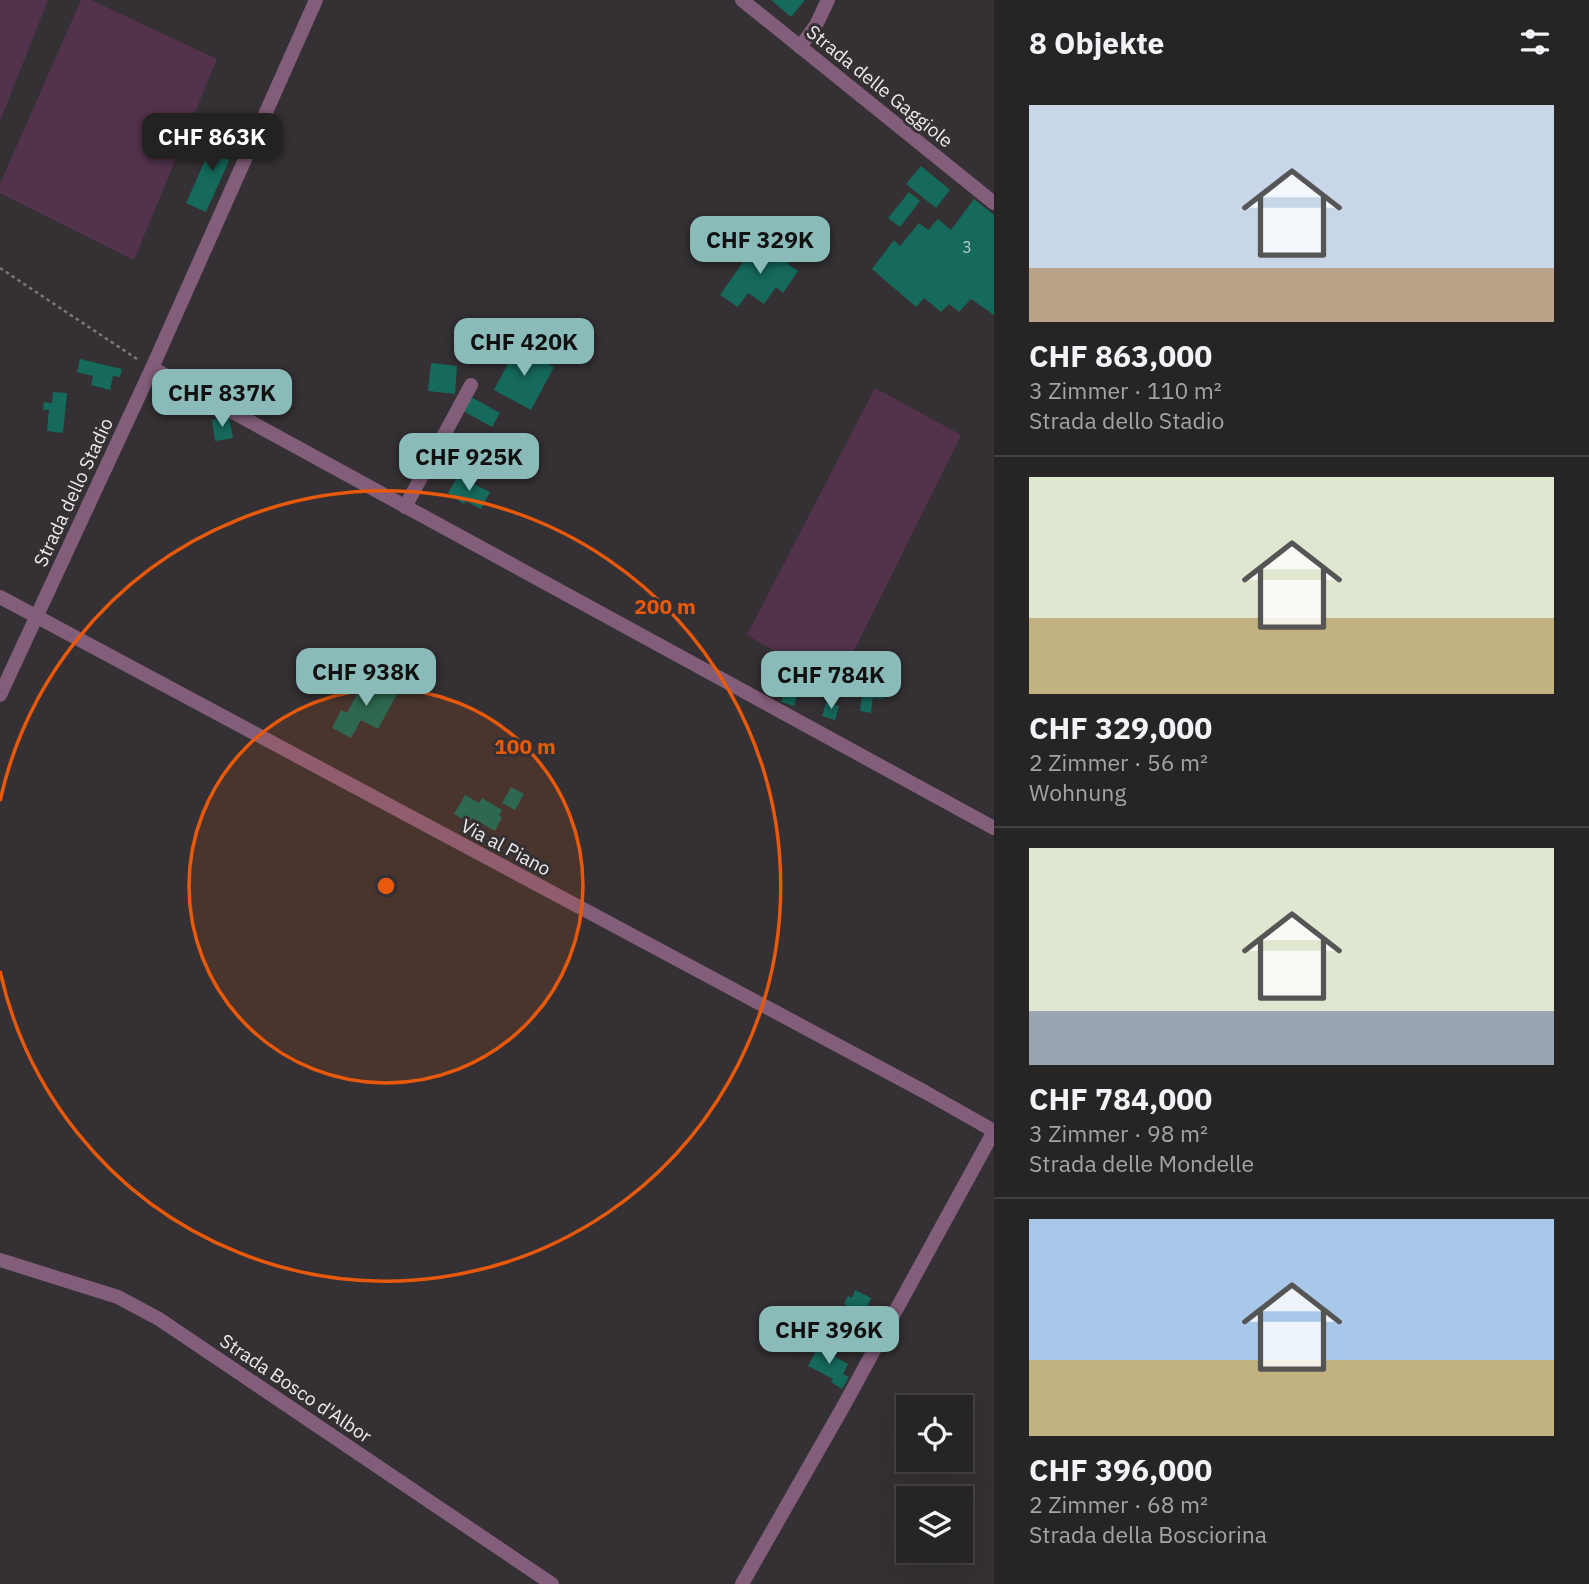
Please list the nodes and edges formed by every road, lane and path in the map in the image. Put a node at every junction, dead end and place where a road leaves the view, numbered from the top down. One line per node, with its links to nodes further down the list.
1 (316, 0): 7 (street, Strada dello Stadio)
2 (742, 0): 4 (street, Strada delle Gaggiole)
3 (828, 0): 4 (street)
4 (800, 47): 5 (street, Strada delle Gaggiole)
5 (994, 204)
6 (0, 268): 7 (path)
7 (152, 369): 9 (street); 11 (street, Strada dello Stadio)
8 (471, 385): 9 (street)
9 (405, 507): 13 (street)
10 (0, 597): 11 (street, Via al Piano)
11 (36, 617): 12 (street, Strada dello Stadio); 14 (street, Via al Piano)
12 (0, 695)
13 (994, 828)
14 (994, 1131): 17 (street)
15 (0, 1260): 16 (street, Strada Bosco d'Albor)
16 (552, 1584)
17 (742, 1584)

